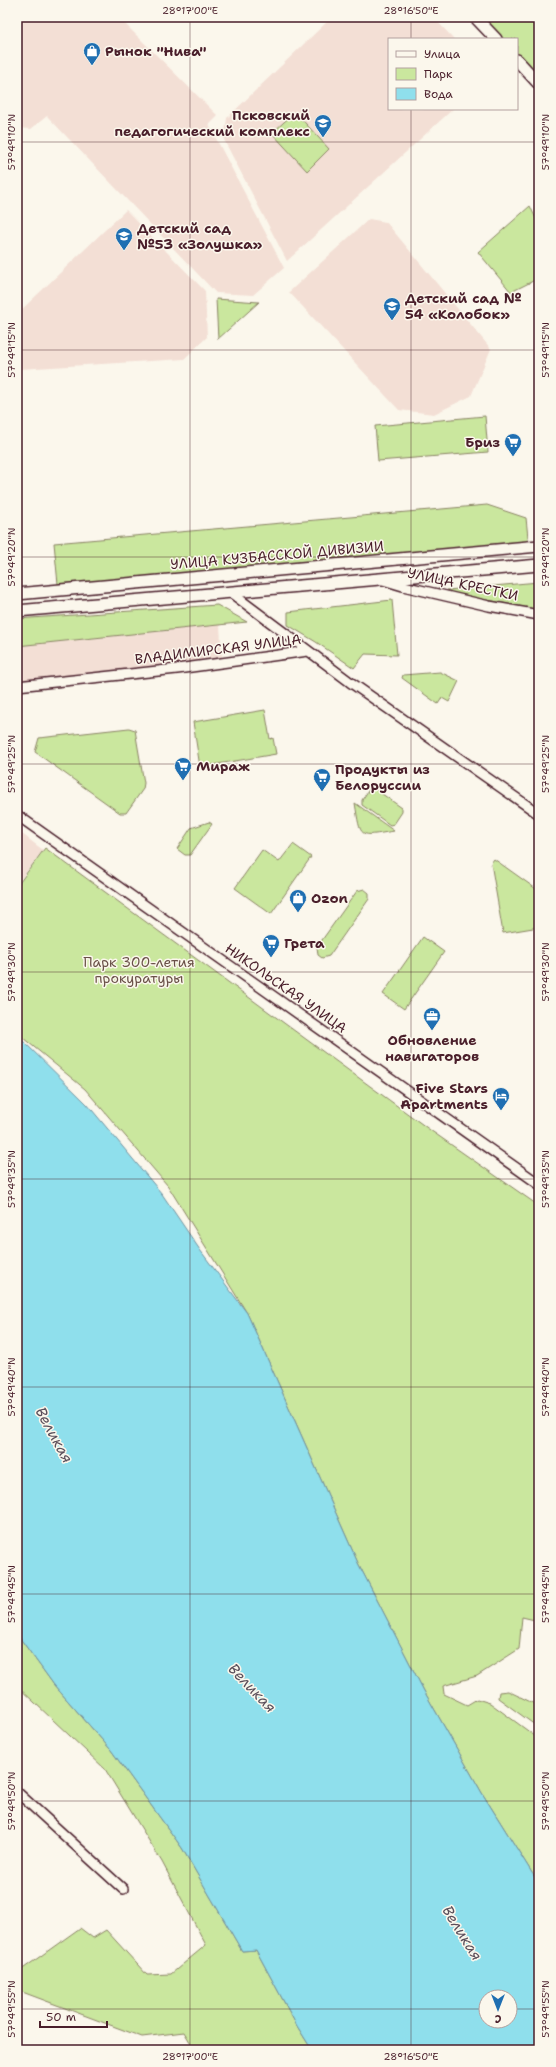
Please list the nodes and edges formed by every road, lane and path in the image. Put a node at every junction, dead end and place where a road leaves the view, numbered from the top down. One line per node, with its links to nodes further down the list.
1 (475, 17): 2 (street)
2 (495, 38)
3 (518, 61): 4 (street)
4 (539, 84)
5 (539, 546): 9 (street, УЛИЦА КУЗБАССКОЙ ДИВИЗИИ)
6 (539, 565): 7 (street)
7 (381, 580): 8 (street); 11 (street, УЛИЦА КРЕСТКИ)
8 (230, 592): 10 (street); 12 (street)
9 (17, 594)
10 (17, 611)
11 (539, 615)
12 (308, 650): 13 (street, ВЛАДИМИРСКАЯ УЛИЦА); 14 (street, ВЛАДИМИРСКАЯ УЛИЦА)
13 (17, 686)
14 (539, 814)
15 (17, 815): 16 (street, НИКОЛЬСКАЯ УЛИЦА)
16 (539, 1184)
17 (17, 1792): 18 (street)
18 (124, 1889)

